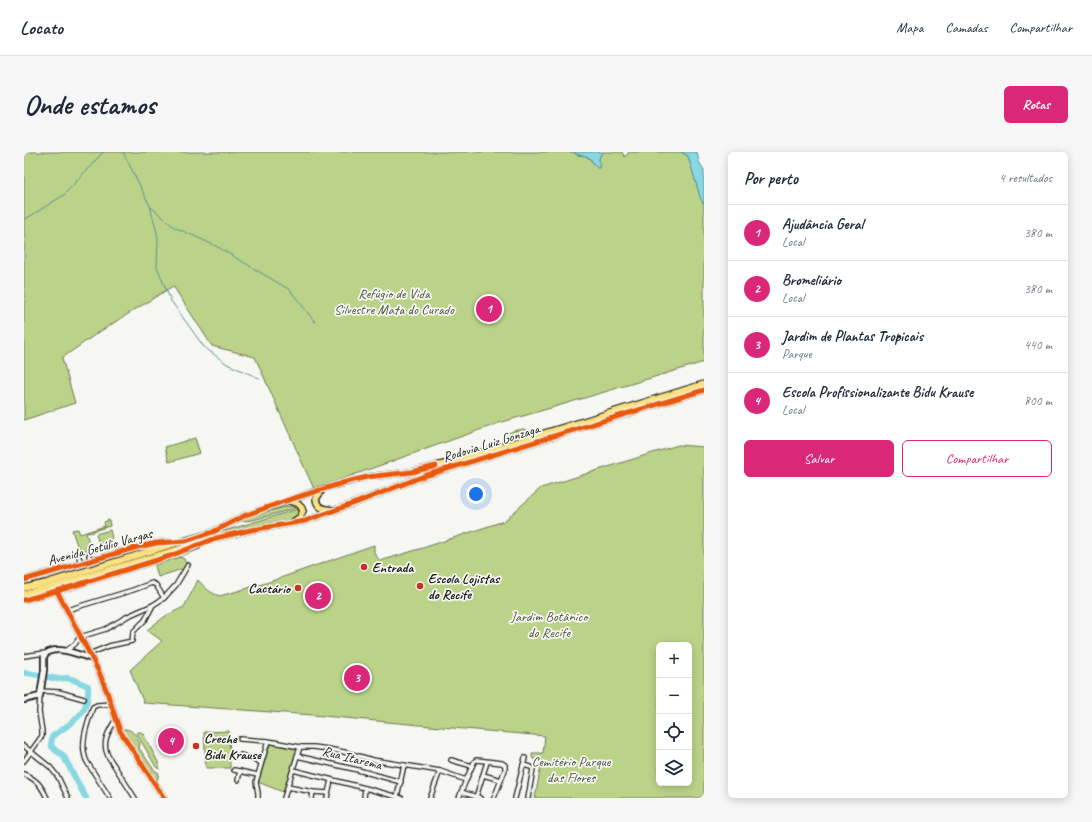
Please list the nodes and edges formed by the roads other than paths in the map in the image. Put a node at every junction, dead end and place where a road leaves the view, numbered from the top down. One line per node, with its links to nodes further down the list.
1 (704, 384): 3 (highway, Rodovia Luiz Gonzaga)
2 (704, 390): 5 (highway, Rodovia Luiz Gonzaga)
3 (322, 489): 4 (highway, Rodovia Luiz Gonzaga); 5 (highway)
4 (286, 501): 6 (highway); 8 (highway, Rodovia Luiz Gonzaga)
5 (334, 511): 6 (highway, Rodovia Luiz Gonzaga)
6 (289, 524): 7 (highway, Rodovia Luiz Gonzaga)
7 (216, 538): 16 (street, Avenida Getúlio Vargas); 17 (highway, Rodovia Luiz Gonzaga)
8 (183, 542): 11 (street, Avenida Getúlio Vargas); 15 (highway, Rodovia Luiz Gonzaga)
9 (89, 555): 11 (street)
10 (79, 557): 12 (street)
11 (90, 561): 12 (street, Avenida Getúlio Vargas)
12 (81, 564): 14 (street, Avenida Getúlio Vargas)
13 (188, 565): 18 (street)
14 (24, 580)
15 (24, 588)
16 (57, 591): 19 (street, Avenida Getúlio Vargas); 21 (main road)
17 (24, 594)
18 (164, 598): 20 (street); 21 (street)
19 (24, 600)
20 (153, 605): 22 (street); 26 (street)
21 (67, 610): 22 (main road)
22 (80, 637): 23 (street); 26 (main road)
23 (66, 651): 24 (street); 26 (street)
24 (46, 654): 25 (street); 27 (street)
25 (24, 656)
26 (90, 657): 30 (main road)
27 (40, 693): 28 (street); 29 (street); 38 (street)
28 (84, 699)
29 (24, 700)
30 (111, 704): 31 (main road); 71 (street)
31 (116, 719): 32 (street); 33 (main road)
32 (110, 731): 33 (street); 72 (street)
33 (120, 731): 73 (main road)
34 (240, 739): 35 (street)
35 (268, 741): 37 (street); 45 (street)
36 (24, 746): 38 (street)
37 (300, 747): 40 (street); 46 (street)
38 (31, 750): 43 (street); 70 (street)
39 (241, 755): 45 (street)
40 (297, 756): 50 (street); 60 (street, Rua Itarema)
41 (525, 758): 47 (street)
42 (451, 760): 48 (street)
43 (24, 761)
44 (486, 762): 48 (street); 55 (street); 59 (street)
45 (261, 763): 54 (street)
46 (404, 765): 52 (street); 60 (street)
47 (523, 765): 83 (street); 84 (street)
48 (472, 766): 58 (street)
49 (234, 770): 51 (street)
50 (293, 770): 57 (street); 61 (street)
51 (240, 771): 54 (street); 56 (street)
52 (440, 771): 58 (street); 80 (street)
53 (24, 774): 69 (street)
54 (258, 775): 74 (street)
55 (483, 775): 59 (street); 68 (street)
56 (238, 780)
57 (331, 780): 62 (street); 66 (street)
58 (466, 780): 65 (street)
59 (501, 780): 82 (street)
60 (401, 782): 67 (street)
61 (288, 787): 63 (street); 75 (street)
62 (366, 788): 64 (street); 78 (street)
63 (313, 792): 66 (street); 76 (street)
64 (380, 792): 67 (street); 79 (street)
65 (461, 792): 68 (street); 81 (street)
66 (328, 793): 77 (street)
67 (399, 797)
68 (478, 797)
69 (47, 798)
70 (68, 798)
71 (110, 798)
72 (135, 798)
73 (164, 798)
74 (258, 798)
75 (284, 798)
76 (312, 798)
77 (327, 798)
78 (364, 798)
79 (380, 798)
80 (430, 798)
81 (459, 798)
82 (494, 798)
83 (515, 798)
84 (528, 798)

